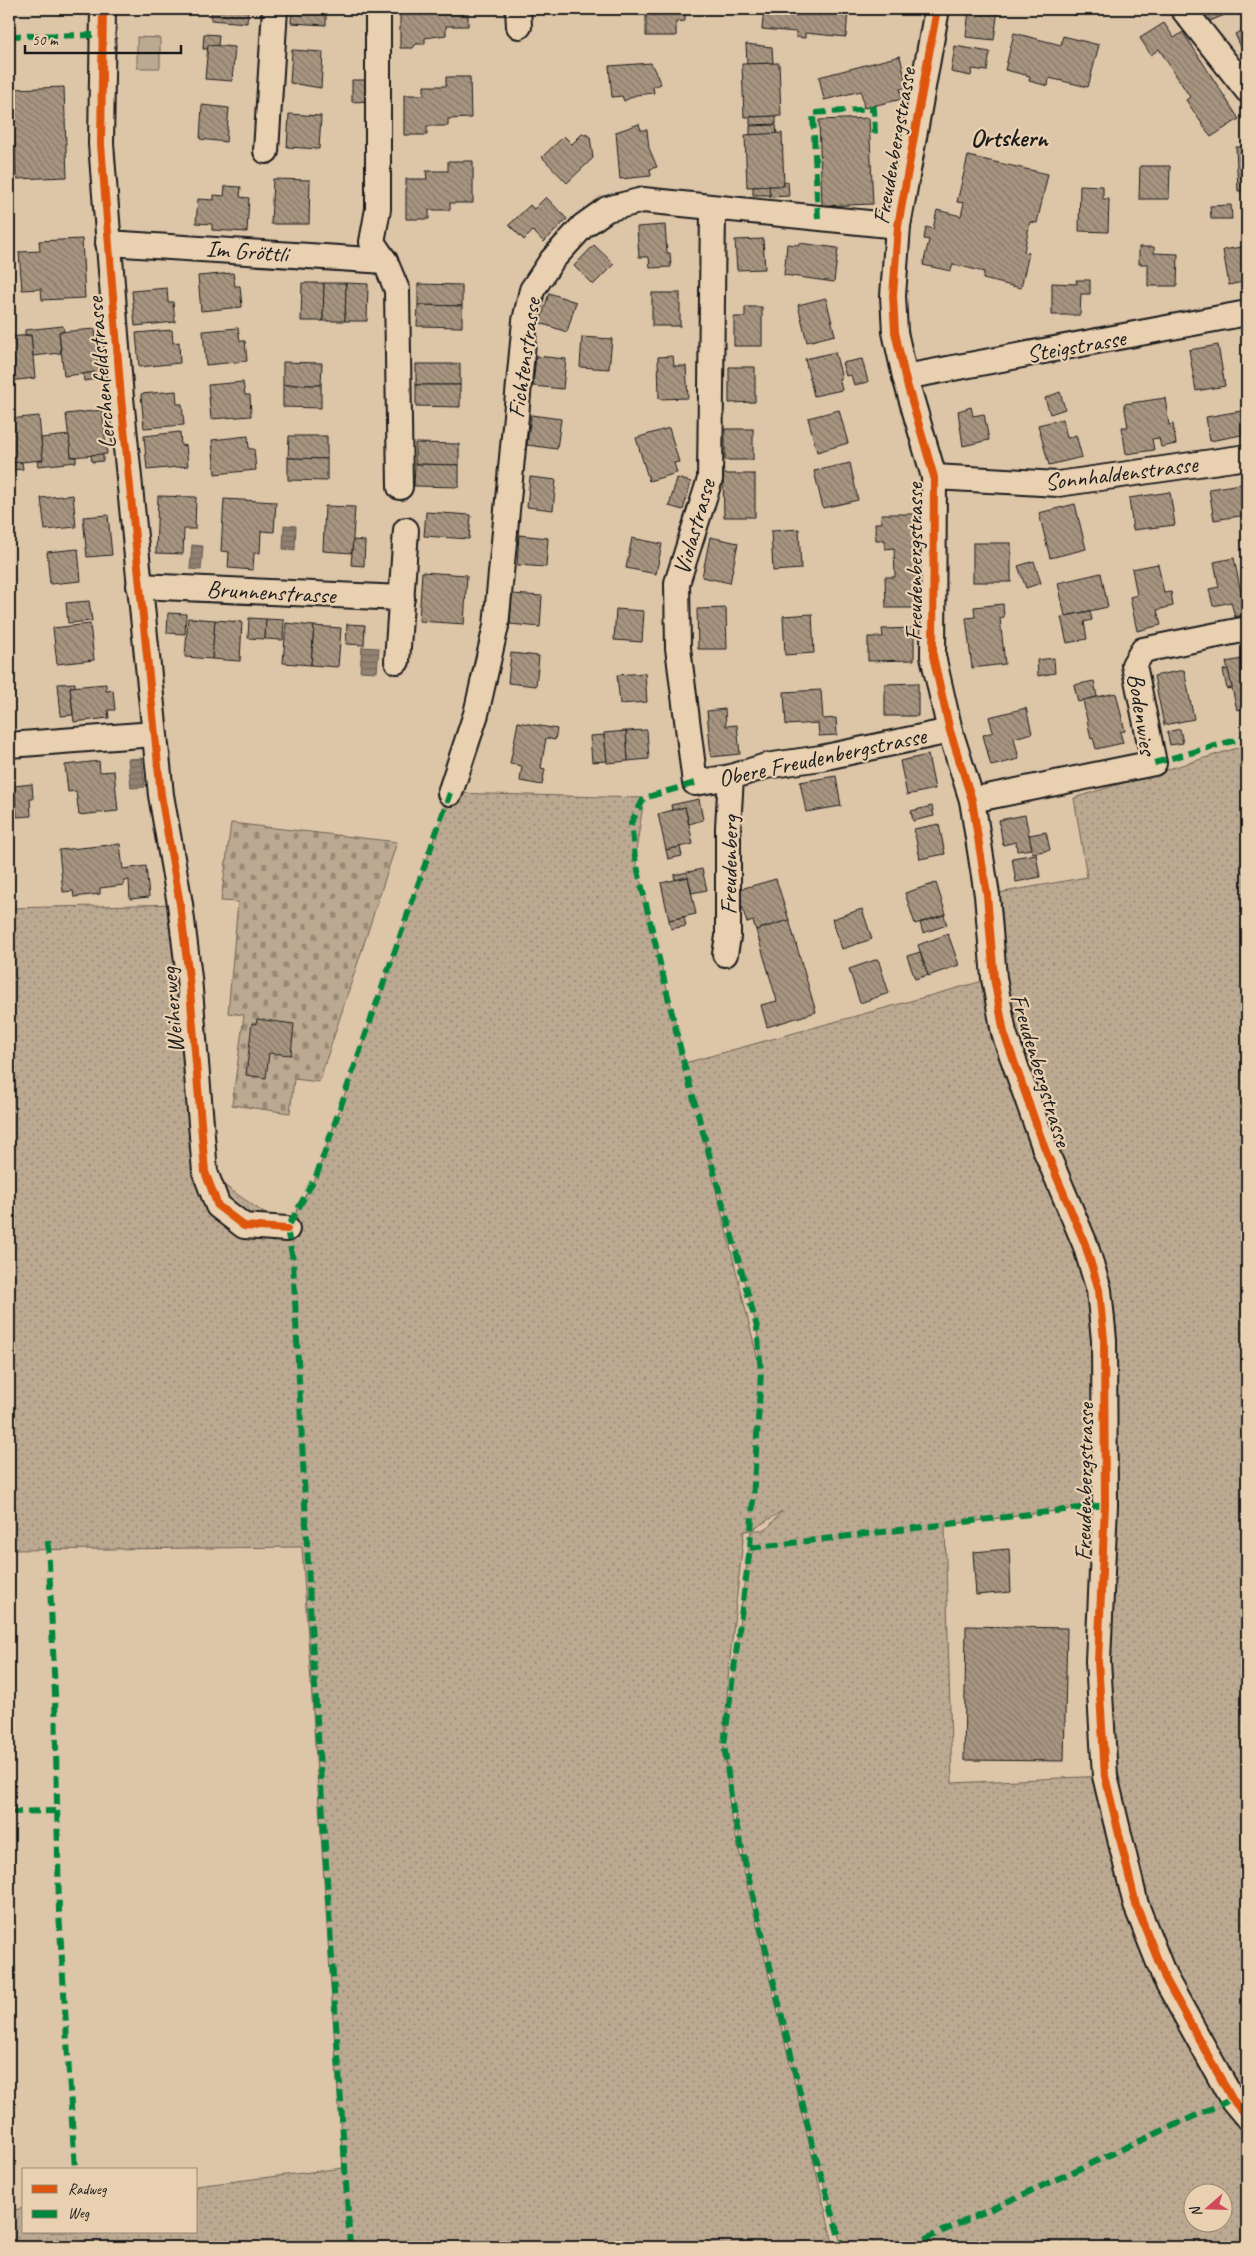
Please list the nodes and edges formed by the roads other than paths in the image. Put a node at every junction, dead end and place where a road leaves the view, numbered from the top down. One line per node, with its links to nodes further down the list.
1 (103, 9): 10 (street, Lerchenfeldstrasse)
2 (275, 9): 7 (street)
3 (937, 9): 9 (street, Freudenbergstrasse)
4 (1184, 9): 6 (street)
5 (378, 10): 11 (street)
6 (1247, 90)
7 (266, 151)
8 (713, 209): 9 (street, Fichtenstrasse); 26 (street, Violastrasse); 27 (street, Fichtenstrasse)
9 (898, 226): 13 (street, Freudenbergstrasse)
10 (108, 243): 11 (street, Im Gröttli); 18 (street, Lerchenfeldstrasse)
11 (385, 261): 16 (street)
12 (1247, 313): 13 (street, Steigstrasse)
13 (905, 377): 15 (street, Freudenbergstrasse)
14 (1247, 457): 15 (street, Sonnhaldenstrasse)
15 (934, 477): 22 (street, Freudenbergstrasse)
16 (400, 487)
17 (406, 530): 19 (street)
18 (140, 586): 19 (street, Brunnenstrasse); 23 (street, Lerchenfeldstrasse)
19 (402, 598): 21 (street)
20 (1247, 630): 28 (street, Bodenwies)
21 (397, 661)
22 (950, 731): 25 (street, Obere Freudenbergstrasse); 28 (street, Freudenbergstrasse)
23 (154, 734): 24 (street); 30 (street, Weiherweg)
24 (9, 745)
25 (731, 777): 26 (street, Obere Freudenbergstrasse); 29 (street, Freudenberg)
26 (695, 783)
27 (450, 793)
28 (972, 800): 31 (street, Freudenbergstrasse)
29 (725, 954)
30 (287, 1229)
31 (1247, 2117)

